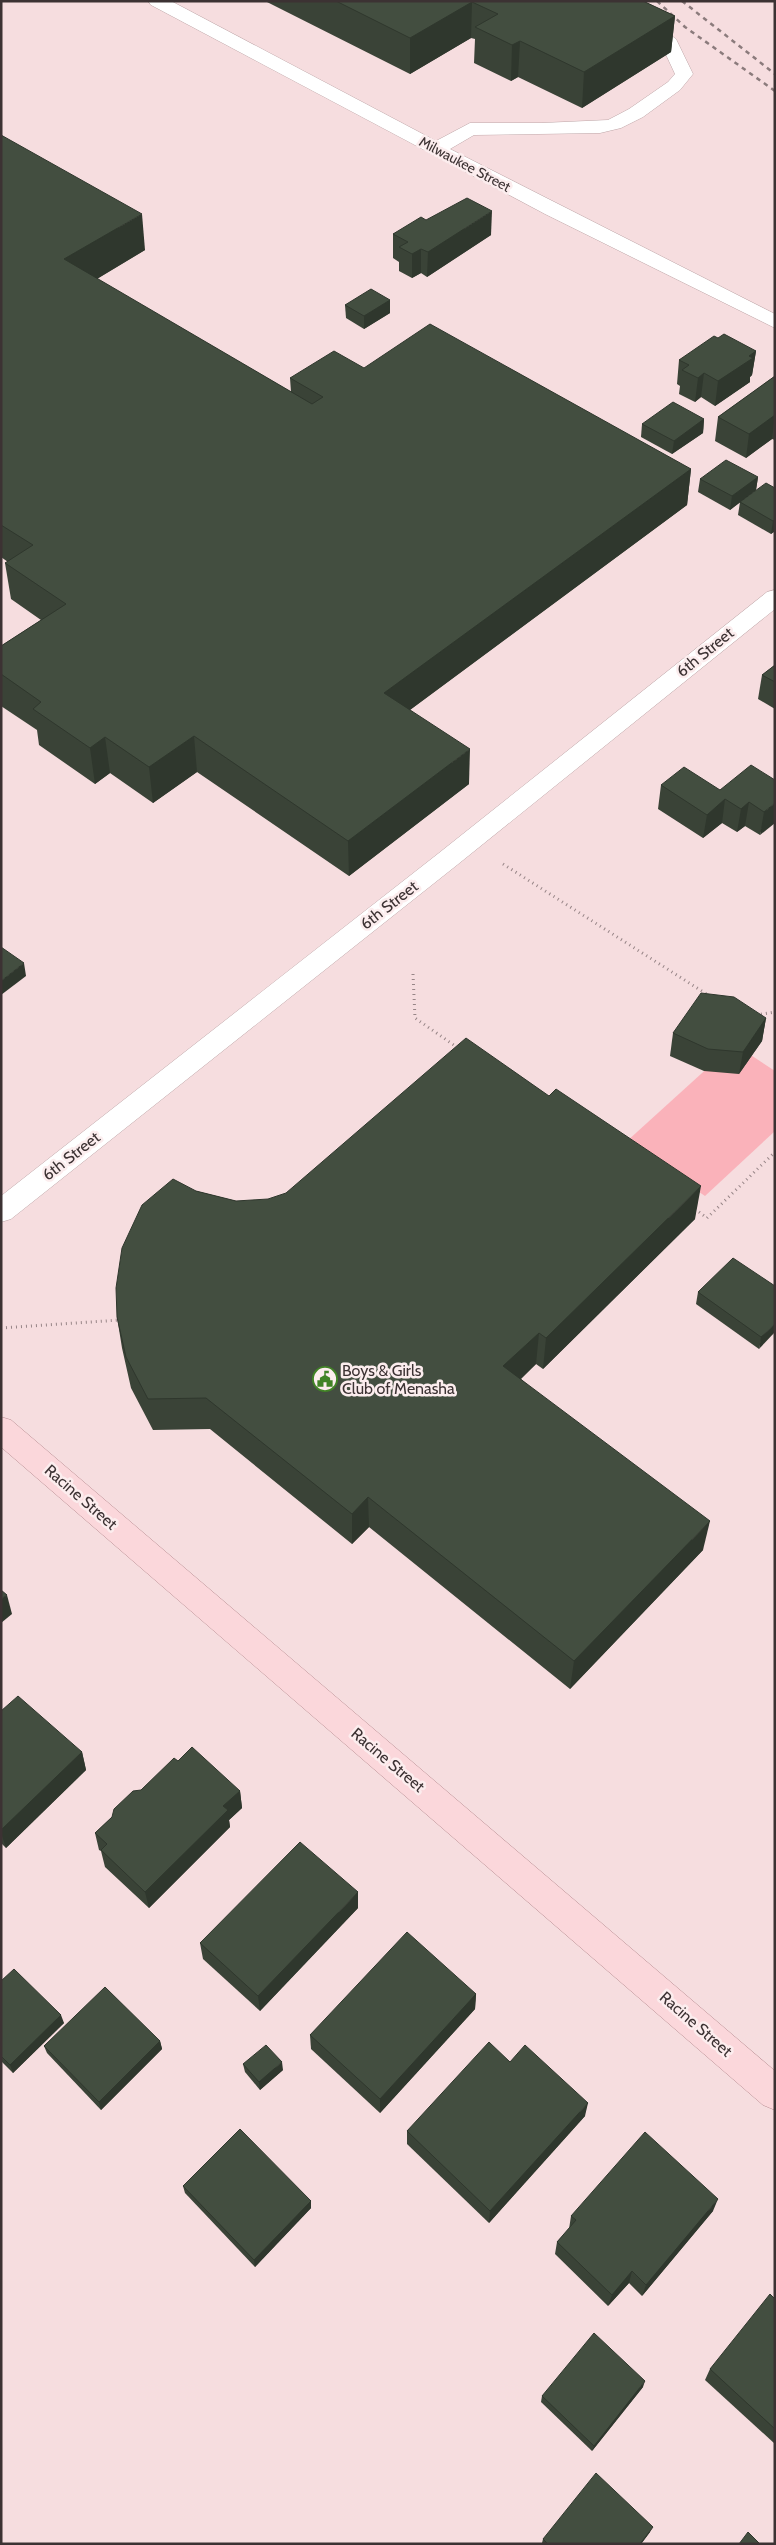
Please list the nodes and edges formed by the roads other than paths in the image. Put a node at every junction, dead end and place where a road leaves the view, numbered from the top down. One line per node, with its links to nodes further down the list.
1 (157, 1): 3 (street, Milwaukee Street)
2 (609, 1): 3 (street)
3 (436, 149): 4 (street, Milwaukee Street)
4 (775, 322)
5 (775, 597): 6 (street, 6th Street)
6 (1, 1211)
7 (1, 1429): 8 (main road, Racine Street)
8 (775, 2093)

